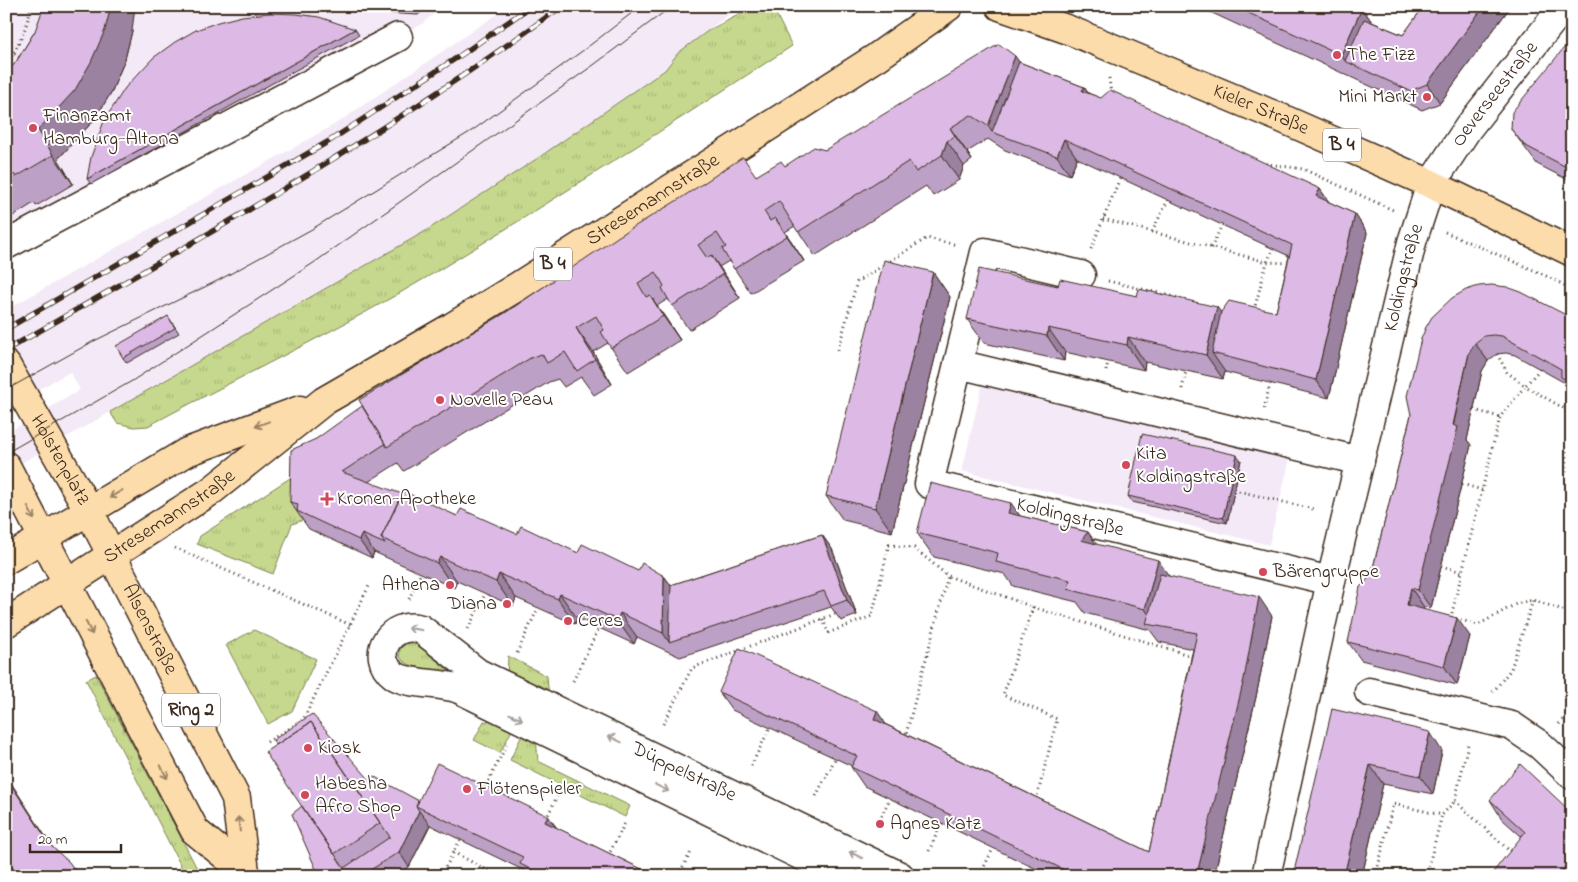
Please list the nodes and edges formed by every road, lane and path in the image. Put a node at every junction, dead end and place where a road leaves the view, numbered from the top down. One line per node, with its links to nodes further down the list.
1 (12, 6): 6 (path)
2 (31, 6): 9 (path)
3 (949, 6): 34 (main road, Stresemannstraße / B 4)
4 (1000, 6): 13 (main road, Kieler Straße / B 4)
5 (1564, 6): 13 (street, Oeverseestraße)
6 (6, 28)
7 (398, 37): 19 (street)
8 (6, 48): 9 (path)
9 (14, 53): 10 (path); 11 (path)
10 (26, 62)
11 (6, 65)
12 (1120, 178): 15 (path)
13 (1431, 184): 22 (main road, Kieler Straße / B 4); 39 (street, Koldingstraße)
14 (1168, 200): 17 (path)
15 (1102, 219): 17 (path); 25 (path)
16 (1222, 225): 20 (path)
17 (1152, 232): 20 (path)
18 (928, 238): 28 (path)
19 (6, 245)
20 (1211, 248): 23 (path)
21 (1273, 249): 23 (path)
22 (1572, 252)
23 (1267, 262): 24 (path); 27 (path)
24 (1296, 263)
25 (1080, 275): 26 (path); 30 (street, Koldingstraße)
26 (1185, 300)
27 (1252, 315)
28 (838, 350)
29 (1497, 354): 33 (path)
30 (958, 364): 39 (street); 55 (street, Koldingstraße)
31 (6, 365): 46 (main road, Holstenplatz / Ring 2)
32 (1540, 369): 33 (path)
33 (1525, 386): 36 (path); 37 (path)
34 (324, 401): 46 (main road, Stresemannstraße / B 4, one-way to 46); 49 (main road, Stresemannstraße / B 4)
35 (1474, 410): 37 (path)
36 (1572, 413)
37 (1500, 417): 44 (path)
38 (1572, 437): 41 (path)
39 (1360, 461): 55 (street, Koldingstraße)
40 (6, 466): 47 (main road, Ring 2, one-way to 47)
41 (1572, 482)
42 (1462, 484): 44 (path)
43 (1234, 490): 45 (path)
44 (1482, 490): 52 (path)
45 (1313, 509)
46 (89, 511): 47 (main road, Stresemannstraße / B 4); 49 (main road, Holstenplatz / Ring 2)
47 (43, 538): 50 (main road, Stresemannstraße / B 4); 57 (main road, Ring 2)
48 (174, 548): 67 (path)
49 (113, 555): 57 (main road, Stresemannstraße / B 4); 102 (main road, Alsenstraße / Ring 2, one-way to 49)
50 (6, 560)
51 (1441, 566): 52 (path)
52 (1462, 572): 59 (path)
53 (421, 573): 60 (path)
54 (948, 576): 62 (path); 65 (path); 79 (path)
55 (1331, 581): 110 (street, Koldingstraße)
56 (370, 584): 67 (path)
57 (67, 585): 66 (main road, Stresemannstraße / B 4); 102 (main road, Alsenstraße / Ring 2, one-way to 102)
58 (485, 594): 69 (path)
59 (1533, 600): 64 (path); 74 (path)
60 (408, 601)
61 (538, 608): 70 (path)
62 (1033, 608): 71 (path); 88 (path)
63 (838, 613): 65 (path)
64 (1572, 613)
65 (823, 619): 76 (path)
66 (6, 623)
67 (351, 625): 78 (path)
68 (599, 628): 72 (path)
69 (468, 630)
70 (517, 653)
71 (1197, 657)
72 (573, 681)
73 (1369, 692): 74 (street)
74 (1474, 717): 82 (street); 87 (path)
75 (520, 719): 84 (path); 108 (street, Düppelstraße, one-way to 108); 109 (street, Düppelstraße, one-way to 75)
76 (663, 724)
77 (770, 728): 81 (path)
78 (267, 742)
79 (913, 743)
80 (834, 759): 85 (path)
81 (752, 766)
82 (1572, 775)
83 (560, 790): 92 (path)
84 (481, 796)
85 (816, 796)
86 (890, 798): 93 (path)
87 (1455, 801): 89 (path); 99 (path)
88 (1044, 806)
89 (1442, 815): 111 (path); 112 (path)
90 (626, 821): 100 (path)
91 (942, 822): 96 (path)
92 (542, 826)
93 (876, 826)
94 (460, 840): 97 (path)
95 (994, 847): 103 (path)
96 (929, 851)
97 (453, 852): 104 (path); 105 (path)
98 (691, 852): 107 (path)
99 (1516, 856)
100 (605, 863)
101 (520, 869): 106 (path)
102 (246, 874)
103 (980, 875)
104 (441, 876)
105 (498, 876)
106 (517, 876)
107 (678, 876)
108 (844, 876)
109 (900, 876)
110 (1266, 876)
111 (1376, 876)
112 (1426, 876)

